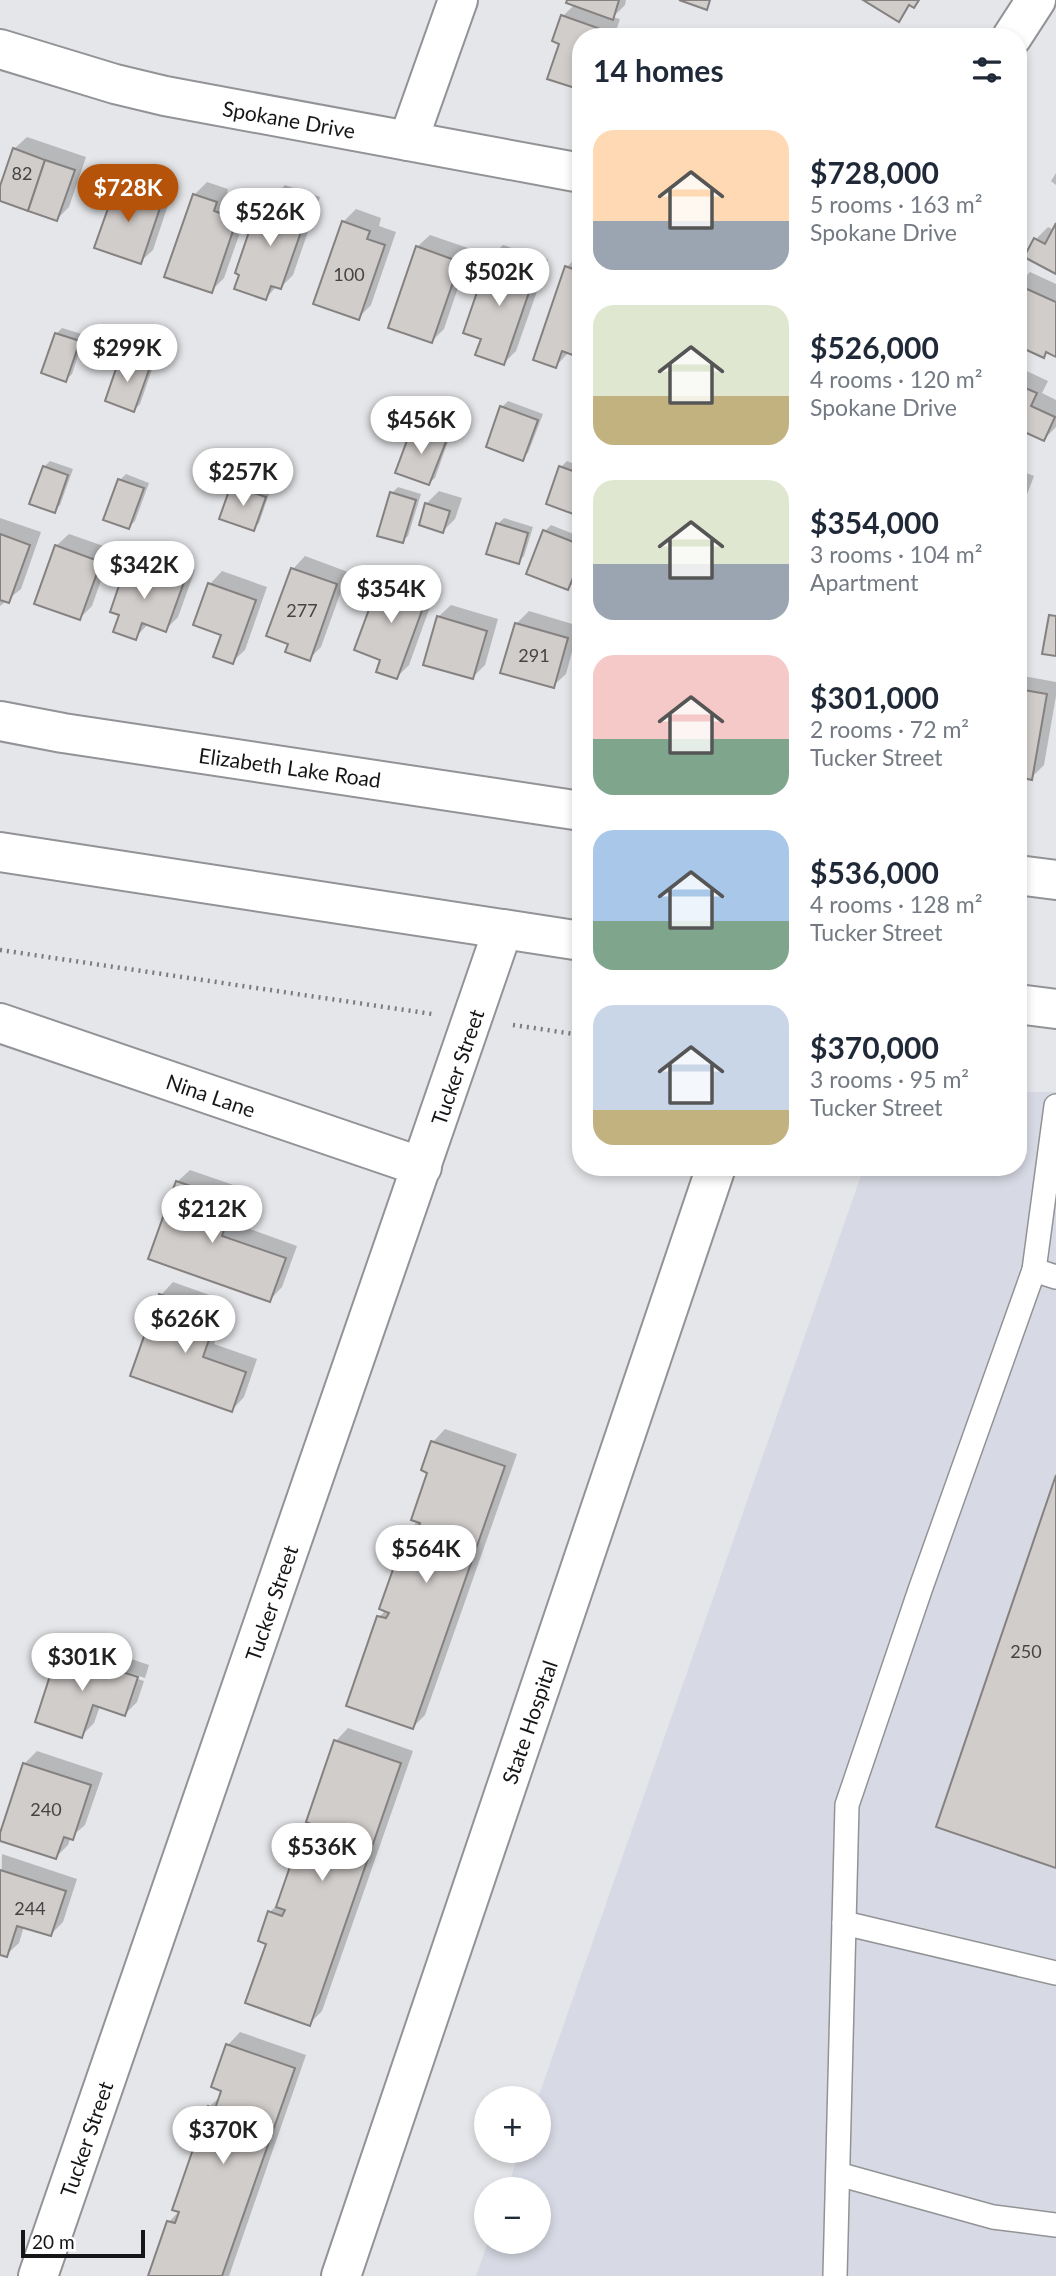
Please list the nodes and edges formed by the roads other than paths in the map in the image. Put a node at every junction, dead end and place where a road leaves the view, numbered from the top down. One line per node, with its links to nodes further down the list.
1 (458, 0): 5 (street)
2 (1036, 0): 3 (street)
3 (1018, 28)
4 (0, 49): 5 (street, Spokane Drive)
5 (408, 141): 6 (street, Spokane Drive)
6 (572, 171)
7 (0, 721): 8 (street, Elizabeth Lake Road)
8 (572, 810)
9 (0, 852): 12 (street)
10 (1027, 876): 11 (street)
11 (1056, 880)
12 (503, 929): 13 (street); 18 (street, Tucker Street)
13 (572, 940)
14 (1027, 1005): 15 (street)
15 (1056, 1009)
16 (0, 1023): 18 (street, Nina Lane)
17 (1056, 1106): 20 (lane)
18 (422, 1167): 26 (street, Tucker Street)
19 (713, 1176): 27 (street, State Hospital)
20 (1034, 1270): 21 (lane); 22 (lane)
21 (1056, 1277)
22 (844, 1923): 23 (lane); 24 (lane)
23 (1056, 1973)
24 (838, 2174): 25 (lane); 28 (lane)
25 (1056, 2225)
26 (38, 2276)
27 (341, 2276)
28 (835, 2276)

